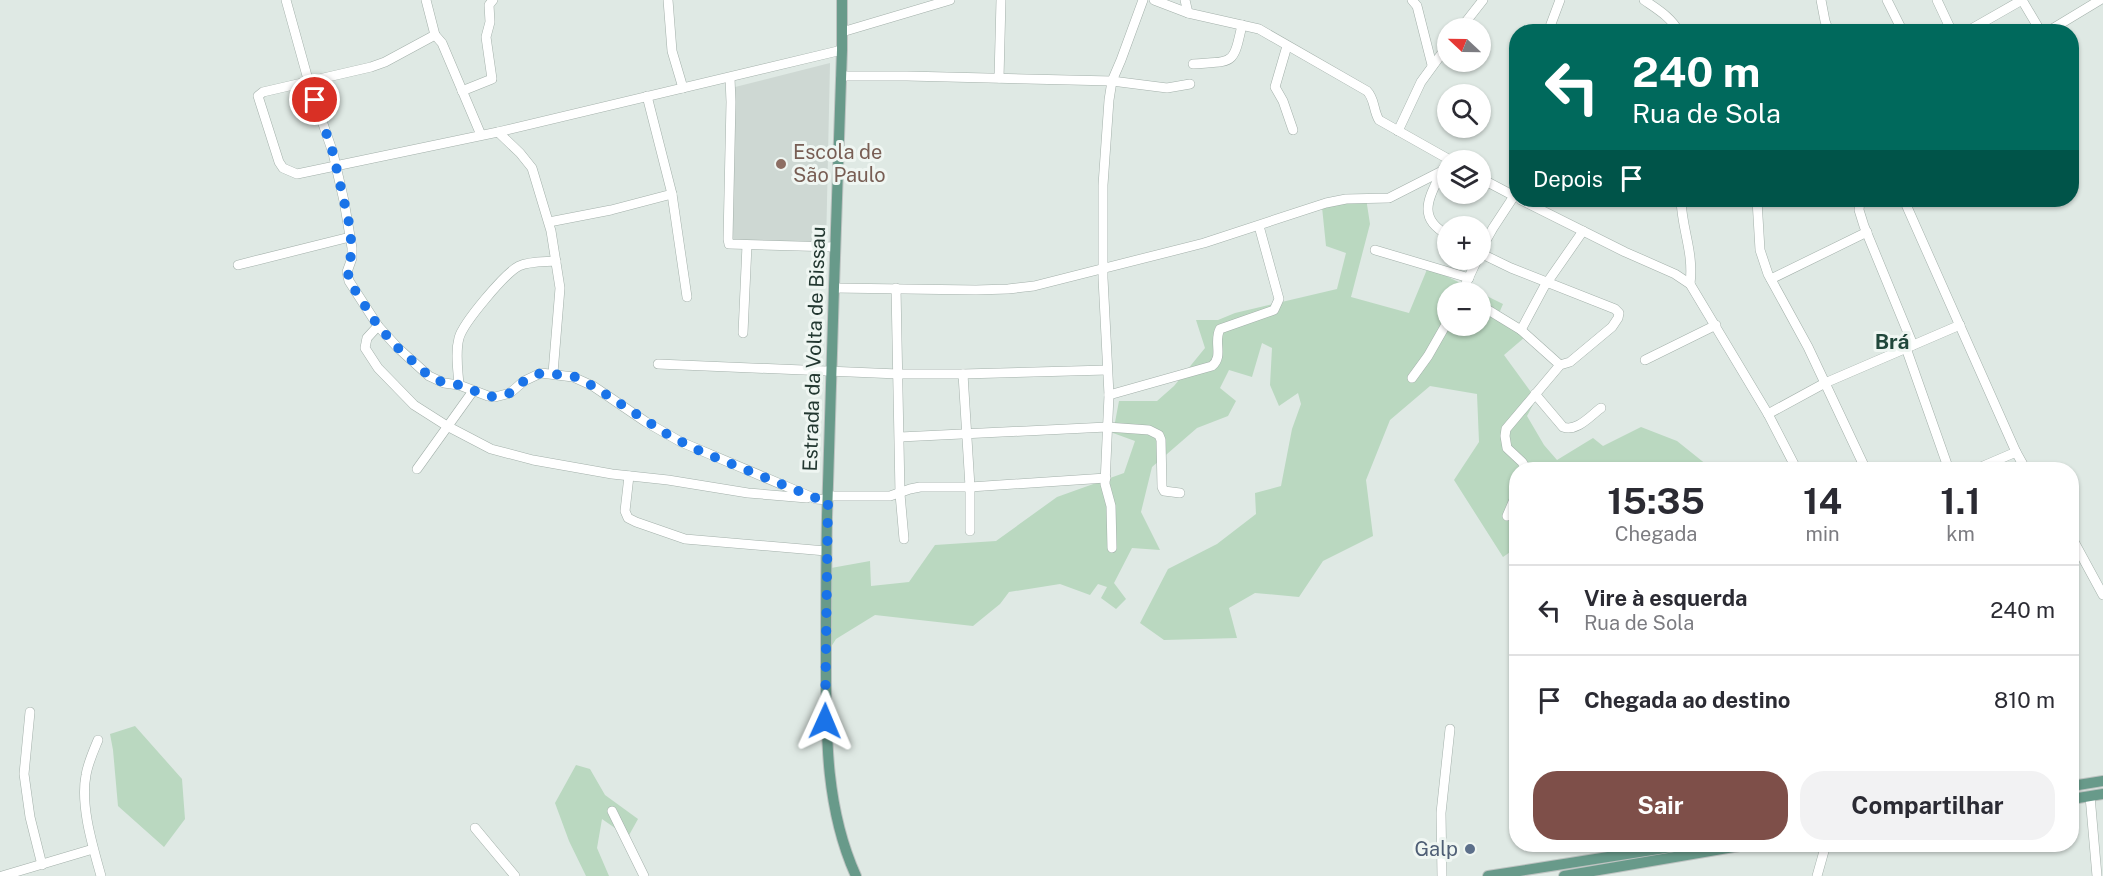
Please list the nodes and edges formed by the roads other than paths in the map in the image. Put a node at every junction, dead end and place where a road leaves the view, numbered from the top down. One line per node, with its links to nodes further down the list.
1 (286, 0): 42 (street)
2 (426, 0): 32 (street)
3 (493, 0): 45 (street)
4 (668, 0): 44 (street)
5 (842, 0): 31 (main road, Estrada da Volta de Bissau)
6 (950, 0): 31 (street)
7 (1001, 0): 40 (street)
8 (1143, 0): 41 (street)
9 (1154, 0): 20 (street)
10 (1185, 0): 20 (street)
11 (1412, 0): 37 (street)
12 (1483, 0): 21 (street)
13 (1560, 0): 22 (street)
14 (1644, 0): 23 (street)
15 (1821, 0): 24 (street)
16 (1887, 0): 25 (street)
17 (1937, 0): 26 (street)
18 (2022, 0): 27 (street); 28 (street)
19 (2100, 0): 29 (street)
20 (1188, 13): 30 (street)
21 (1469, 18)
22 (1551, 24)
23 (1675, 24)
24 (1827, 24)
25 (1899, 24)
26 (1948, 24)
27 (1980, 24)
28 (2037, 24)
29 (2060, 24)
30 (1242, 25): 33 (street); 36 (street)
31 (842, 32): 34 (main road, Estrada da Volta de Bissau)
32 (435, 35): 42 (street); 45 (street)
33 (1287, 46): 47 (street); 48 (street)
34 (842, 50): 38 (main road, Estrada da Volta de Bissau); 39 (street)
35 (1437, 59): 37 (street)
36 (1193, 64)
37 (1432, 65): 48 (street)
38 (841, 76): 40 (street); 72 (main road, Estrada da Volta de Bissau)
39 (729, 78): 44 (street); 71 (street)
40 (999, 78): 41 (street)
41 (1112, 81): 43 (street); 77 (street)
42 (309, 82): 52 (street); 52 (street)
43 (1191, 84)
44 (683, 88): 46 (street)
45 (462, 91): 50 (street)
46 (647, 96): 49 (street); 56 (street)
47 (1293, 130)
48 (1398, 131): 51 (street)
49 (498, 132): 50 (street); 64 (street)
50 (481, 135): 52 (street)
51 (1437, 153)
52 (337, 166): 70 (street)
53 (1437, 174): 65 (street)
54 (1437, 182): 66 (street)
55 (1491, 184): 57 (street)
56 (672, 194): 64 (street); 86 (street)
57 (1509, 194)
58 (1511, 207): 69 (street)
59 (1535, 207): 67 (street)
60 (1681, 207): 83 (street)
61 (1757, 207): 80 (street)
62 (1859, 207): 68 (street)
63 (1907, 207): 89 (street)
64 (549, 222): 75 (street)
65 (1258, 226): 77 (street); 108 (street)
66 (1437, 228)
67 (1583, 231): 82 (street); 83 (street)
68 (1866, 232): 80 (street); 94 (street)
69 (1491, 236)
70 (350, 237): 76 (street); 90 (street)
71 (747, 245): 72 (street); 92 (street)
72 (835, 247): 84 (main road, Estrada da Volta de Bissau)
73 (1375, 250): 79 (street)
74 (1491, 257): 82 (street)
75 (556, 261): 100 (street); 105 (street)
76 (238, 265)
77 (1103, 269): 85 (street); 99 (street)
78 (1472, 270): 79 (street)
79 (1468, 278): 81 (street)
80 (1771, 279): 104 (street)
81 (1466, 282)
82 (1547, 282): 91 (street); 97 (street)
83 (1690, 284): 88 (street)
84 (834, 288): 85 (street); 98 (main road, Estrada da Volta de Bissau)
85 (896, 288): 101 (street)
86 (687, 297)
87 (1491, 312): 91 (street)
88 (1716, 325): 95 (street); 110 (street)
89 (1960, 325): 94 (street); 115 (street)
90 (378, 326): 105 (street); 111 (street)
91 (1521, 330): 97 (street)
92 (743, 333)
93 (1439, 336): 103 (street)
94 (1910, 346): 104 (street); 119 (street)
95 (1645, 360)
96 (658, 364): 98 (street)
97 (1560, 364): 107 (street)
98 (832, 370): 101 (street); 129 (main road, Estrada da Volta de Bissau)
99 (1107, 370): 102 (street); 108 (street)
100 (553, 373): 106 (street); 128 (street)
101 (898, 374): 102 (street); 114 (street)
102 (963, 374): 113 (street)
103 (1412, 378)
104 (1825, 383): 110 (street); 118 (street)
105 (459, 385): 106 (street)
106 (473, 391): 111 (street)
107 (1535, 394): 109 (street); 116 (street)
108 (1108, 395): 112 (street)
109 (1601, 408)
110 (1768, 414): 117 (street)
111 (447, 426): 122 (street); 123 (street)
112 (1107, 427): 113 (street); 124 (street); 126 (street)
113 (966, 435): 114 (street); 125 (street)
114 (900, 437): 127 (street)
115 (2016, 452): 120 (street); 121 (street)
116 (1522, 462)
117 (1793, 462)
118 (1862, 462)
119 (1946, 462)
120 (2000, 462)
121 (2022, 462)
122 (417, 469)
123 (629, 476): 128 (street); 135 (street)
124 (1106, 478): 125 (street); 134 (street)
125 (970, 487): 127 (street); 132 (street)
126 (1180, 493)
127 (900, 494): 129 (street); 133 (street)
128 (816, 498): 129 (street)
129 (828, 498): 135 (main road, Estrada da Volta de Bissau)
130 (1509, 511): 131 (street)
131 (1507, 516)
132 (970, 531)
133 (904, 539)
134 (1112, 548)
135 (826, 551): 157 (main road, Estrada da Volta de Bissau)
136 (2079, 551): 137 (street)
137 (2103, 595)
138 (30, 712): 152 (street)
139 (1450, 729): 158 (street)
140 (98, 740): 148 (street)
141 (2103, 781): 142 (main road)
142 (2079, 785)
143 (2103, 794): 144 (main road)
144 (2090, 796): 145 (main road); 162 (street)
145 (2079, 798)
146 (612, 811): 156 (street)
147 (475, 828): 155 (street)
148 (93, 849): 152 (street); 154 (street)
149 (1640, 852): 159 (main road)
150 (1704, 852): 160 (main road)
151 (1824, 852): 161 (street)
152 (42, 865): 153 (street)
153 (2, 876)
154 (101, 876)
155 (514, 876)
156 (644, 876)
157 (856, 876)
158 (1442, 876)
159 (1488, 876)
160 (1564, 876)
161 (1817, 876)
162 (2097, 876)

